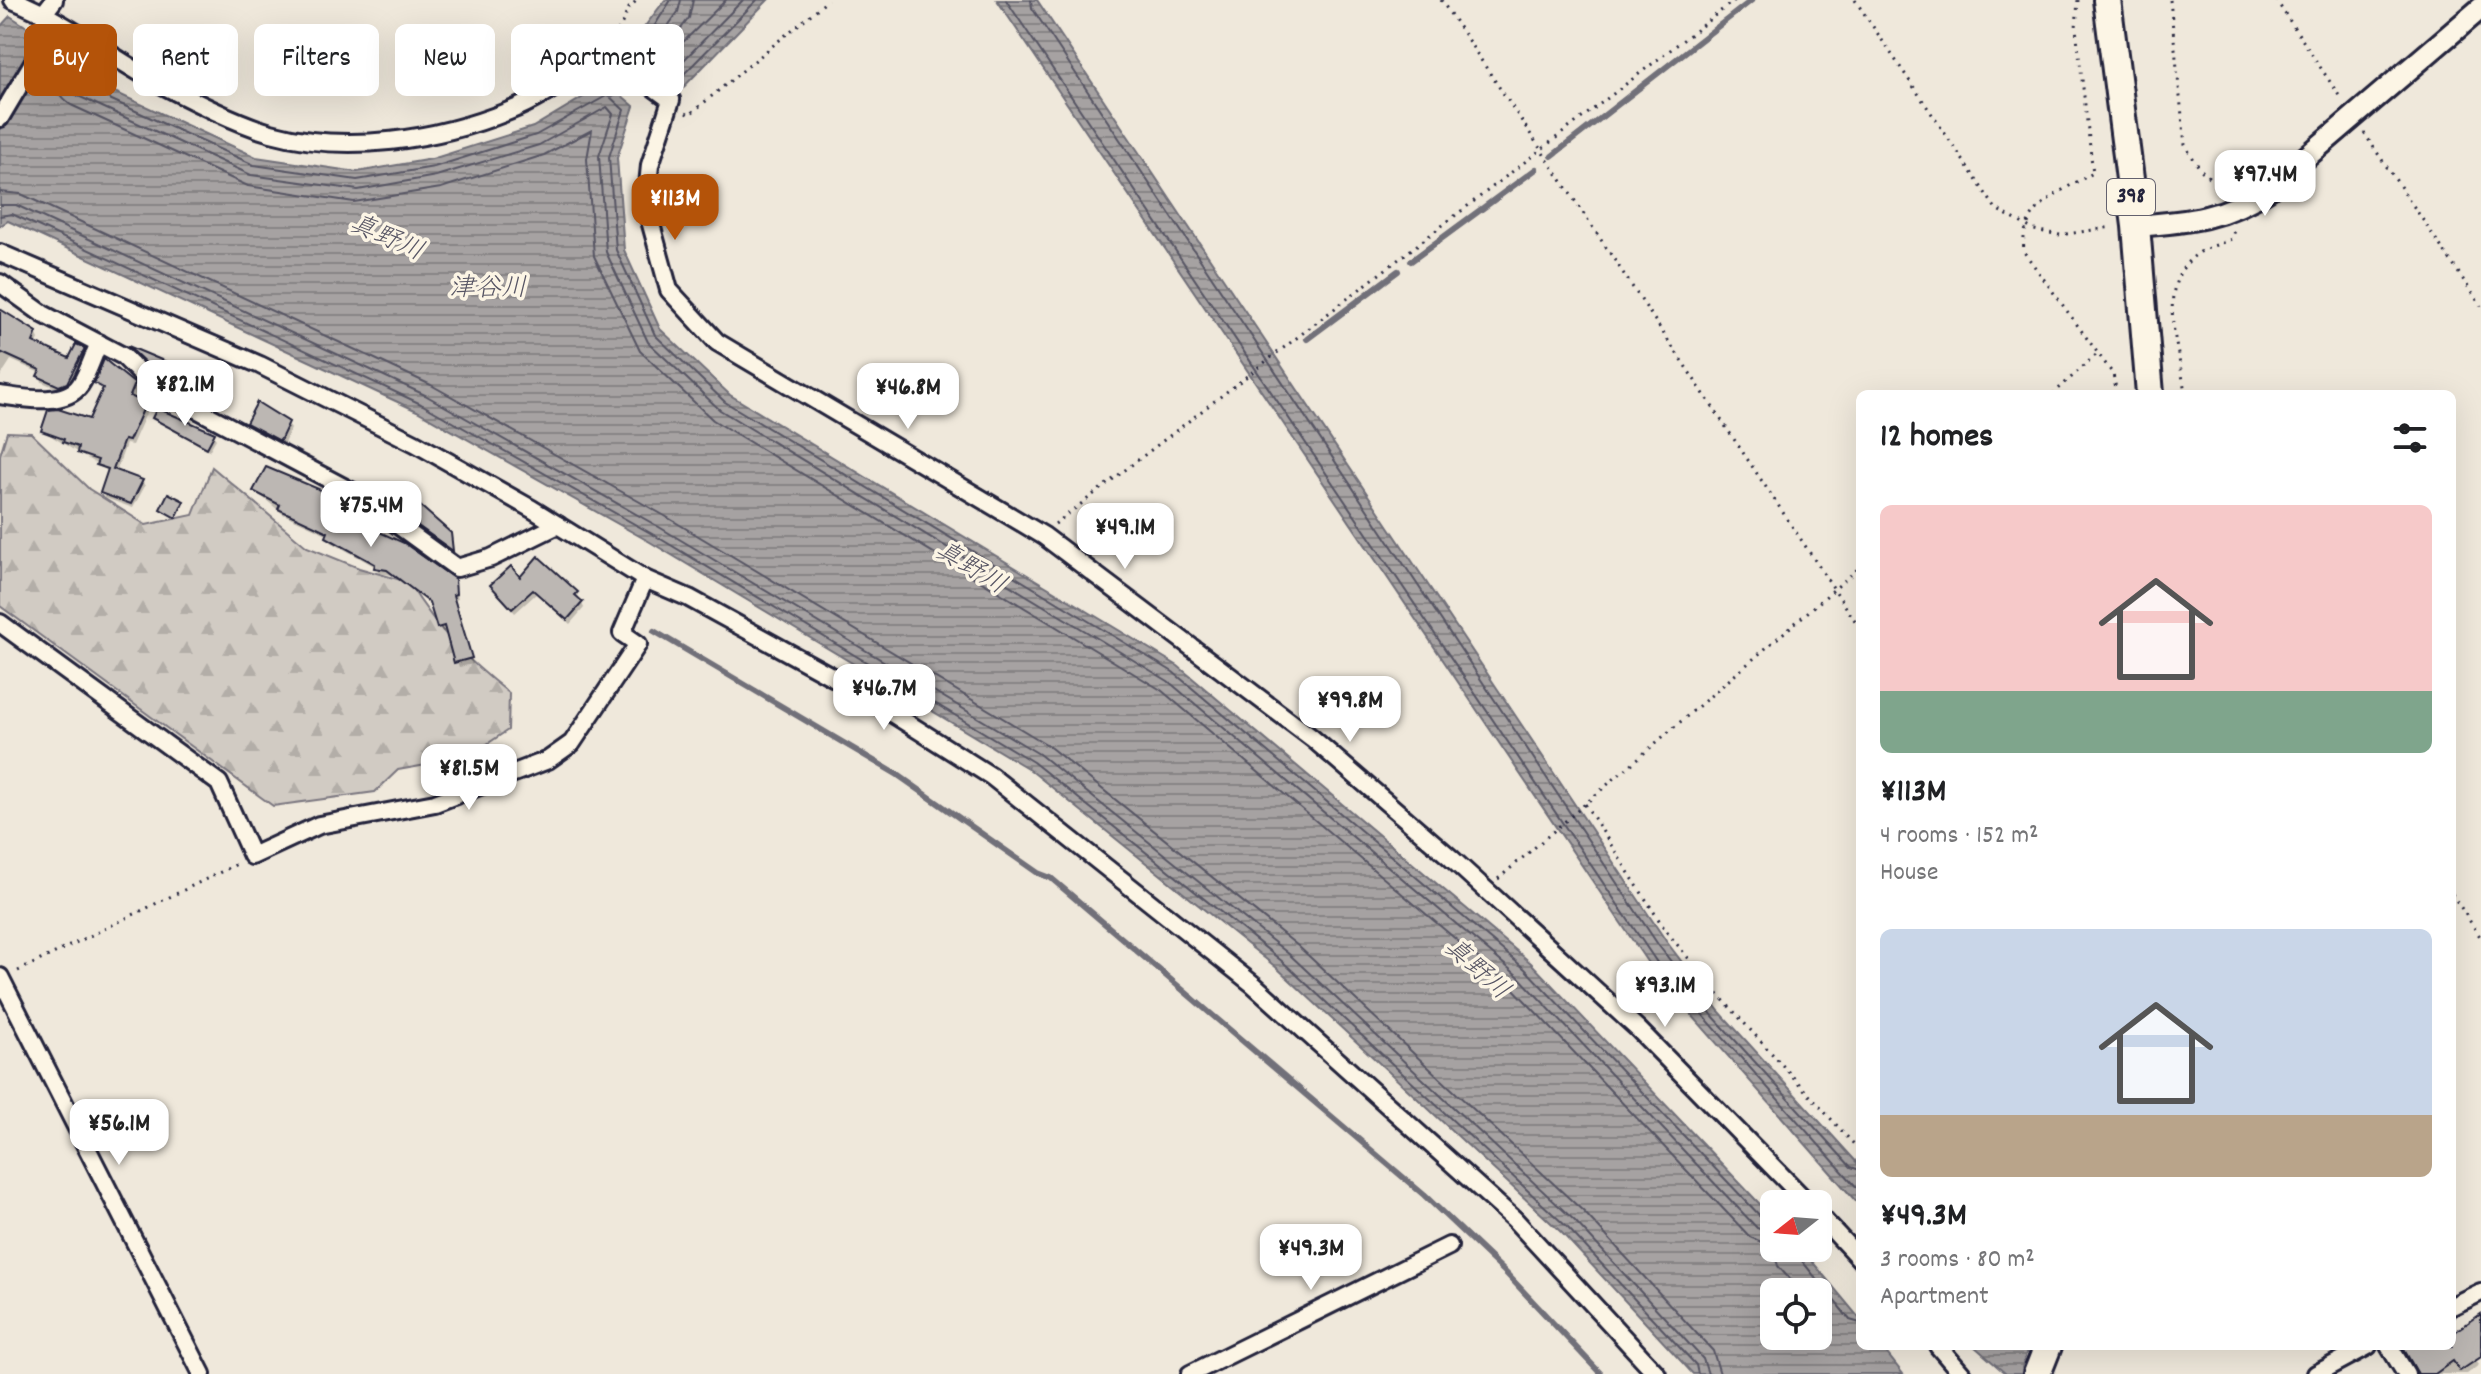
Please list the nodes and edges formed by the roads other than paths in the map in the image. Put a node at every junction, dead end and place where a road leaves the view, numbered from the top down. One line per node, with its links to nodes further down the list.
1 (13, 0): 3 (street)
2 (2107, 0): 6 (highway, 398)
3 (49, 6): 5 (street); 16 (street)
4 (2481, 8): 6 (street)
5 (0, 118)
6 (2136, 226): 10 (highway, 398)
7 (0, 253): 12 (street)
8 (0, 283): 9 (street)
9 (99, 343): 11 (street); 12 (street)
10 (2150, 390)
11 (0, 395)
12 (558, 525): 13 (street)
13 (645, 579): 14 (street); 28 (street)
14 (0, 623)
15 (0, 978): 26 (street)
16 (1795, 1190)
17 (1832, 1229): 19 (street)
18 (1449, 1246): 27 (street)
19 (1856, 1255)
20 (2481, 1292): 21 (street)
21 (2456, 1304)
22 (1941, 1350): 29 (street)
23 (2046, 1350): 30 (highway)
24 (2361, 1350): 31 (street)
25 (2391, 1350): 32 (street)
26 (202, 1374)
27 (1190, 1374)
28 (1657, 1374)
29 (1962, 1374)
30 (2037, 1374)
31 (2316, 1374)
32 (2406, 1374)

